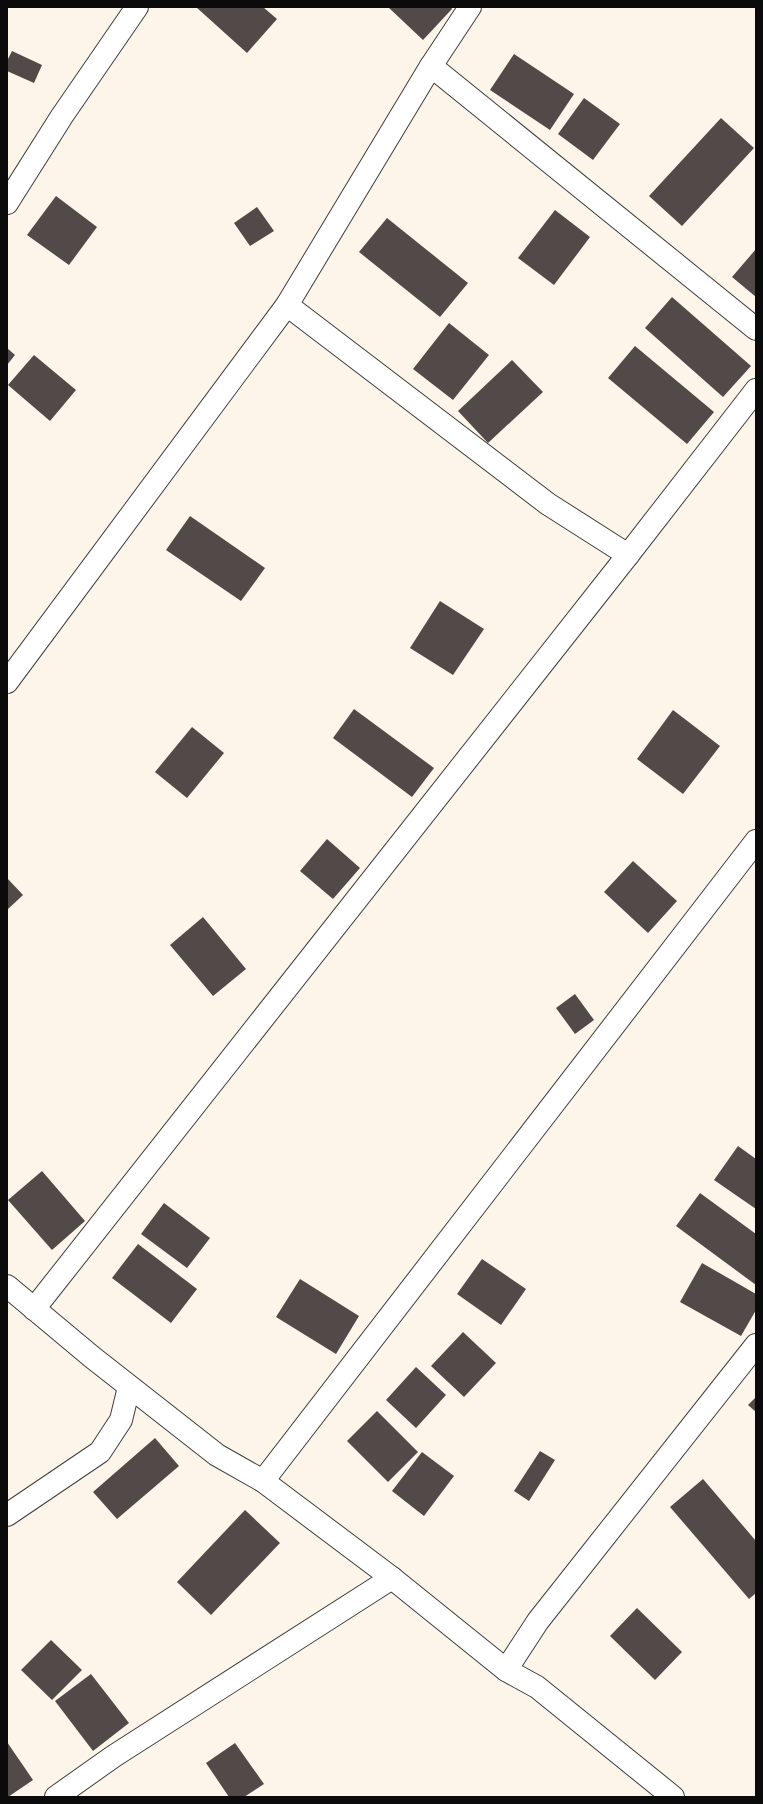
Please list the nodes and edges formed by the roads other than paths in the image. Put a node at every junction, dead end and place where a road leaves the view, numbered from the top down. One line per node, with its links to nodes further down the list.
1 (137, 7): 4 (street)
2 (470, 7): 3 (street)
3 (431, 66): 5 (street); 6 (street)
4 (7, 203)
5 (287, 305): 8 (street); 9 (street)
6 (756, 328)
7 (756, 390): 8 (street)
8 (628, 555): 12 (street)
9 (7, 682)
10 (756, 841): 15 (street)
11 (7, 1286): 12 (street)
12 (34, 1309): 14 (street)
13 (756, 1345): 18 (street)
14 (129, 1387): 15 (street); 16 (street)
15 (263, 1481): 17 (street)
16 (7, 1514)
17 (392, 1578): 18 (street); 19 (street)
18 (506, 1670): 20 (street)
19 (56, 1797)
20 (673, 1797)

